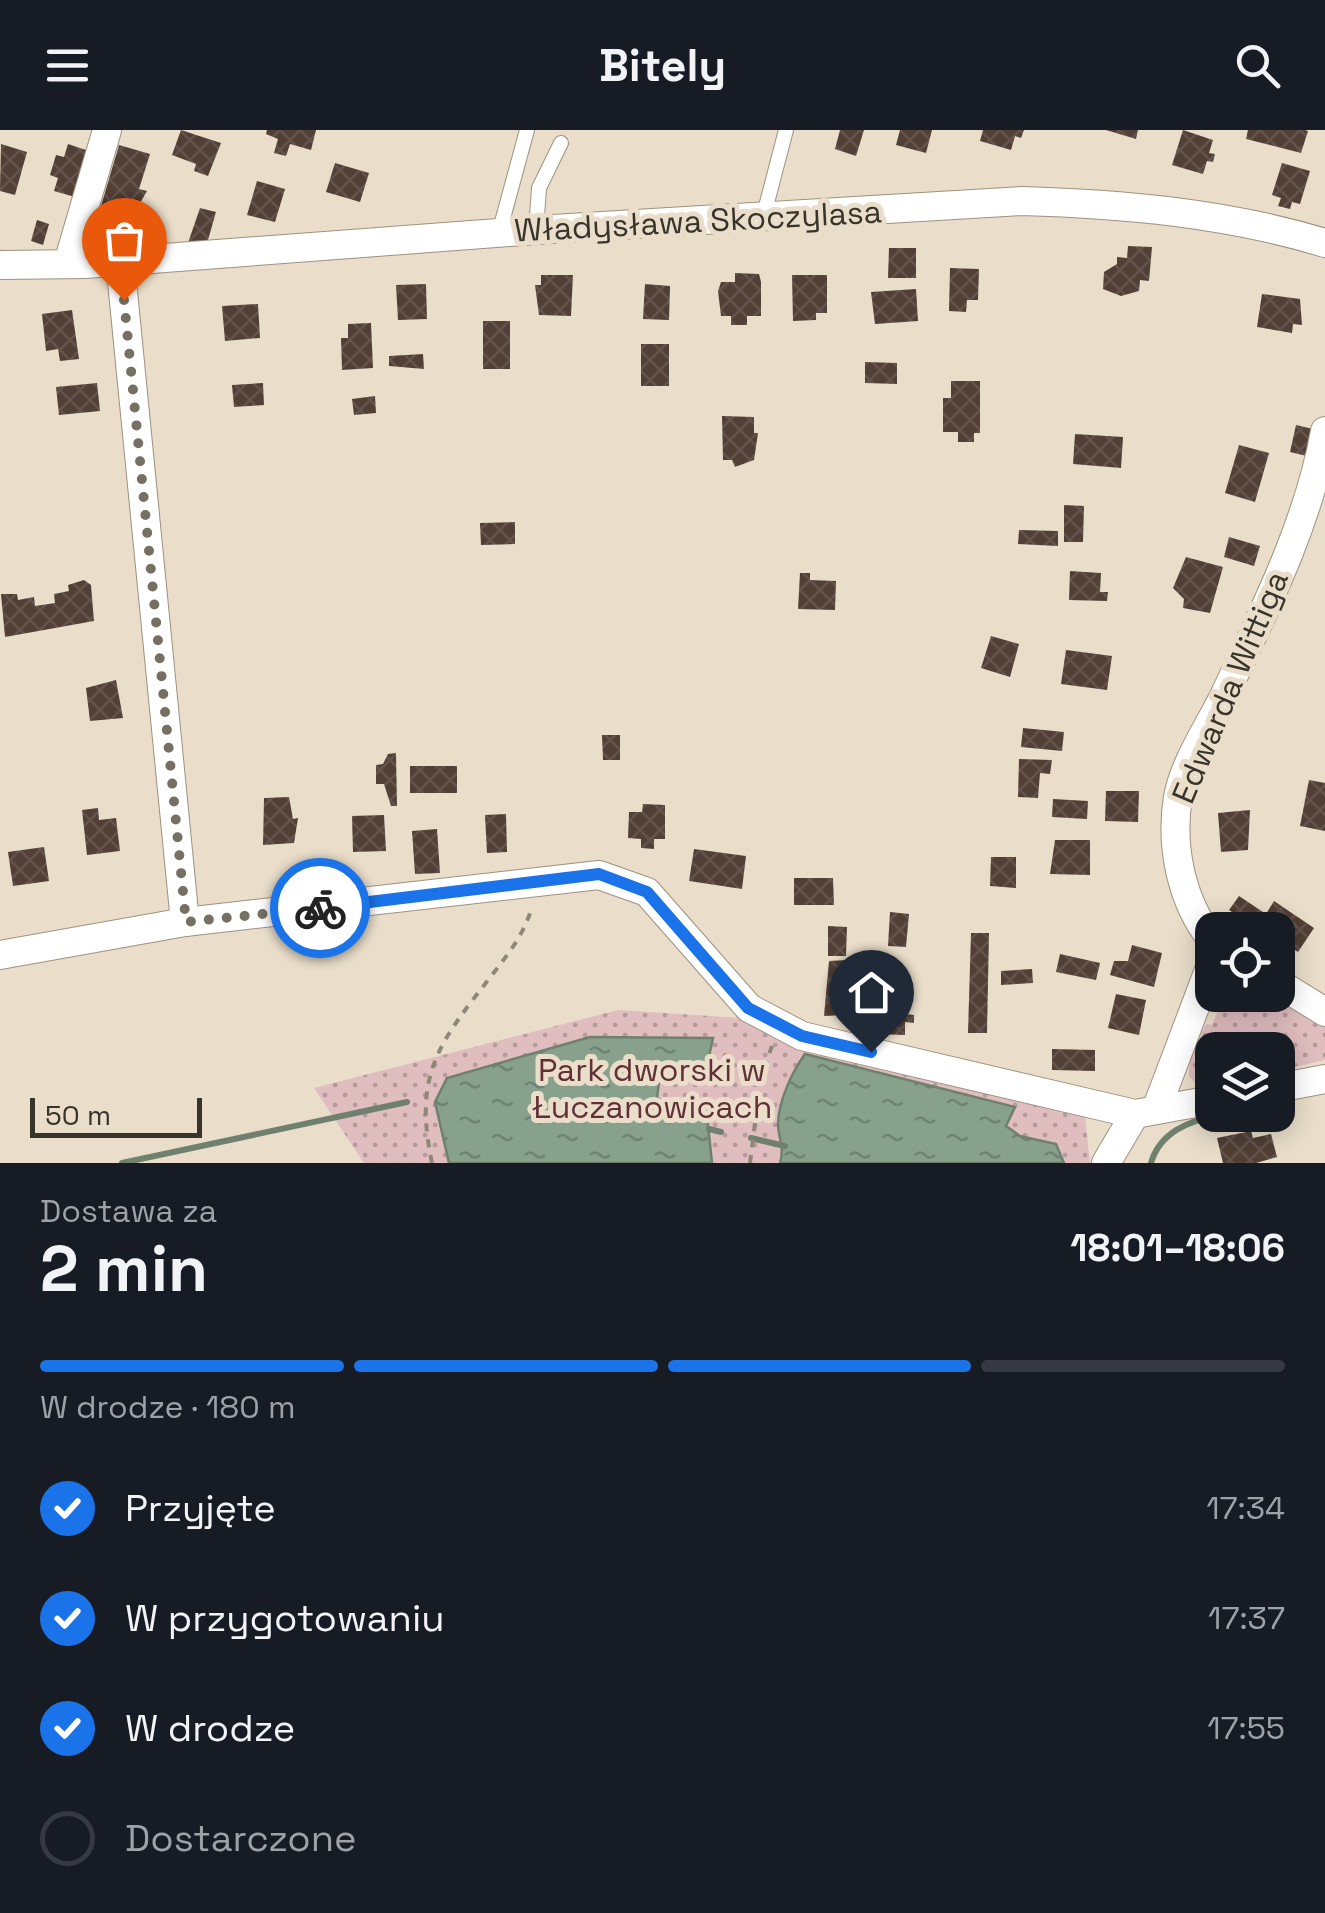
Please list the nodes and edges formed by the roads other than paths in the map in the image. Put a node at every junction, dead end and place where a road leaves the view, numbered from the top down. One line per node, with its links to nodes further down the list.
1 (107, 130): 10 (street)
2 (528, 130): 7 (lane)
3 (786, 130): 5 (lane)
4 (562, 143): 6 (lane)
5 (763, 218): 6 (street, Władysława Skoczylasa); 8 (street, Władysława Skoczylasa)
6 (536, 230): 7 (street, Władysława Skoczylasa)
7 (498, 232): 9 (street, Władysława Skoczylasa)
8 (1325, 243)
9 (120, 261): 10 (street, Władysława Skoczylasa); 14 (street)
10 (68, 263): 11 (street, Władysława Skoczylasa)
11 (0, 265)
12 (1325, 431): 13 (street, Edwarda Wittiga)
13 (1195, 918)
14 (186, 922): 15 (street); 22 (street)
15 (0, 955)
16 (1295, 993): 18 (street)
17 (1195, 1000): 22 (street)
18 (1325, 1012)
19 (1325, 1079): 20 (street)
20 (1295, 1085)
21 (1195, 1103): 22 (street)
22 (1145, 1112): 23 (street)
23 (1106, 1163)

